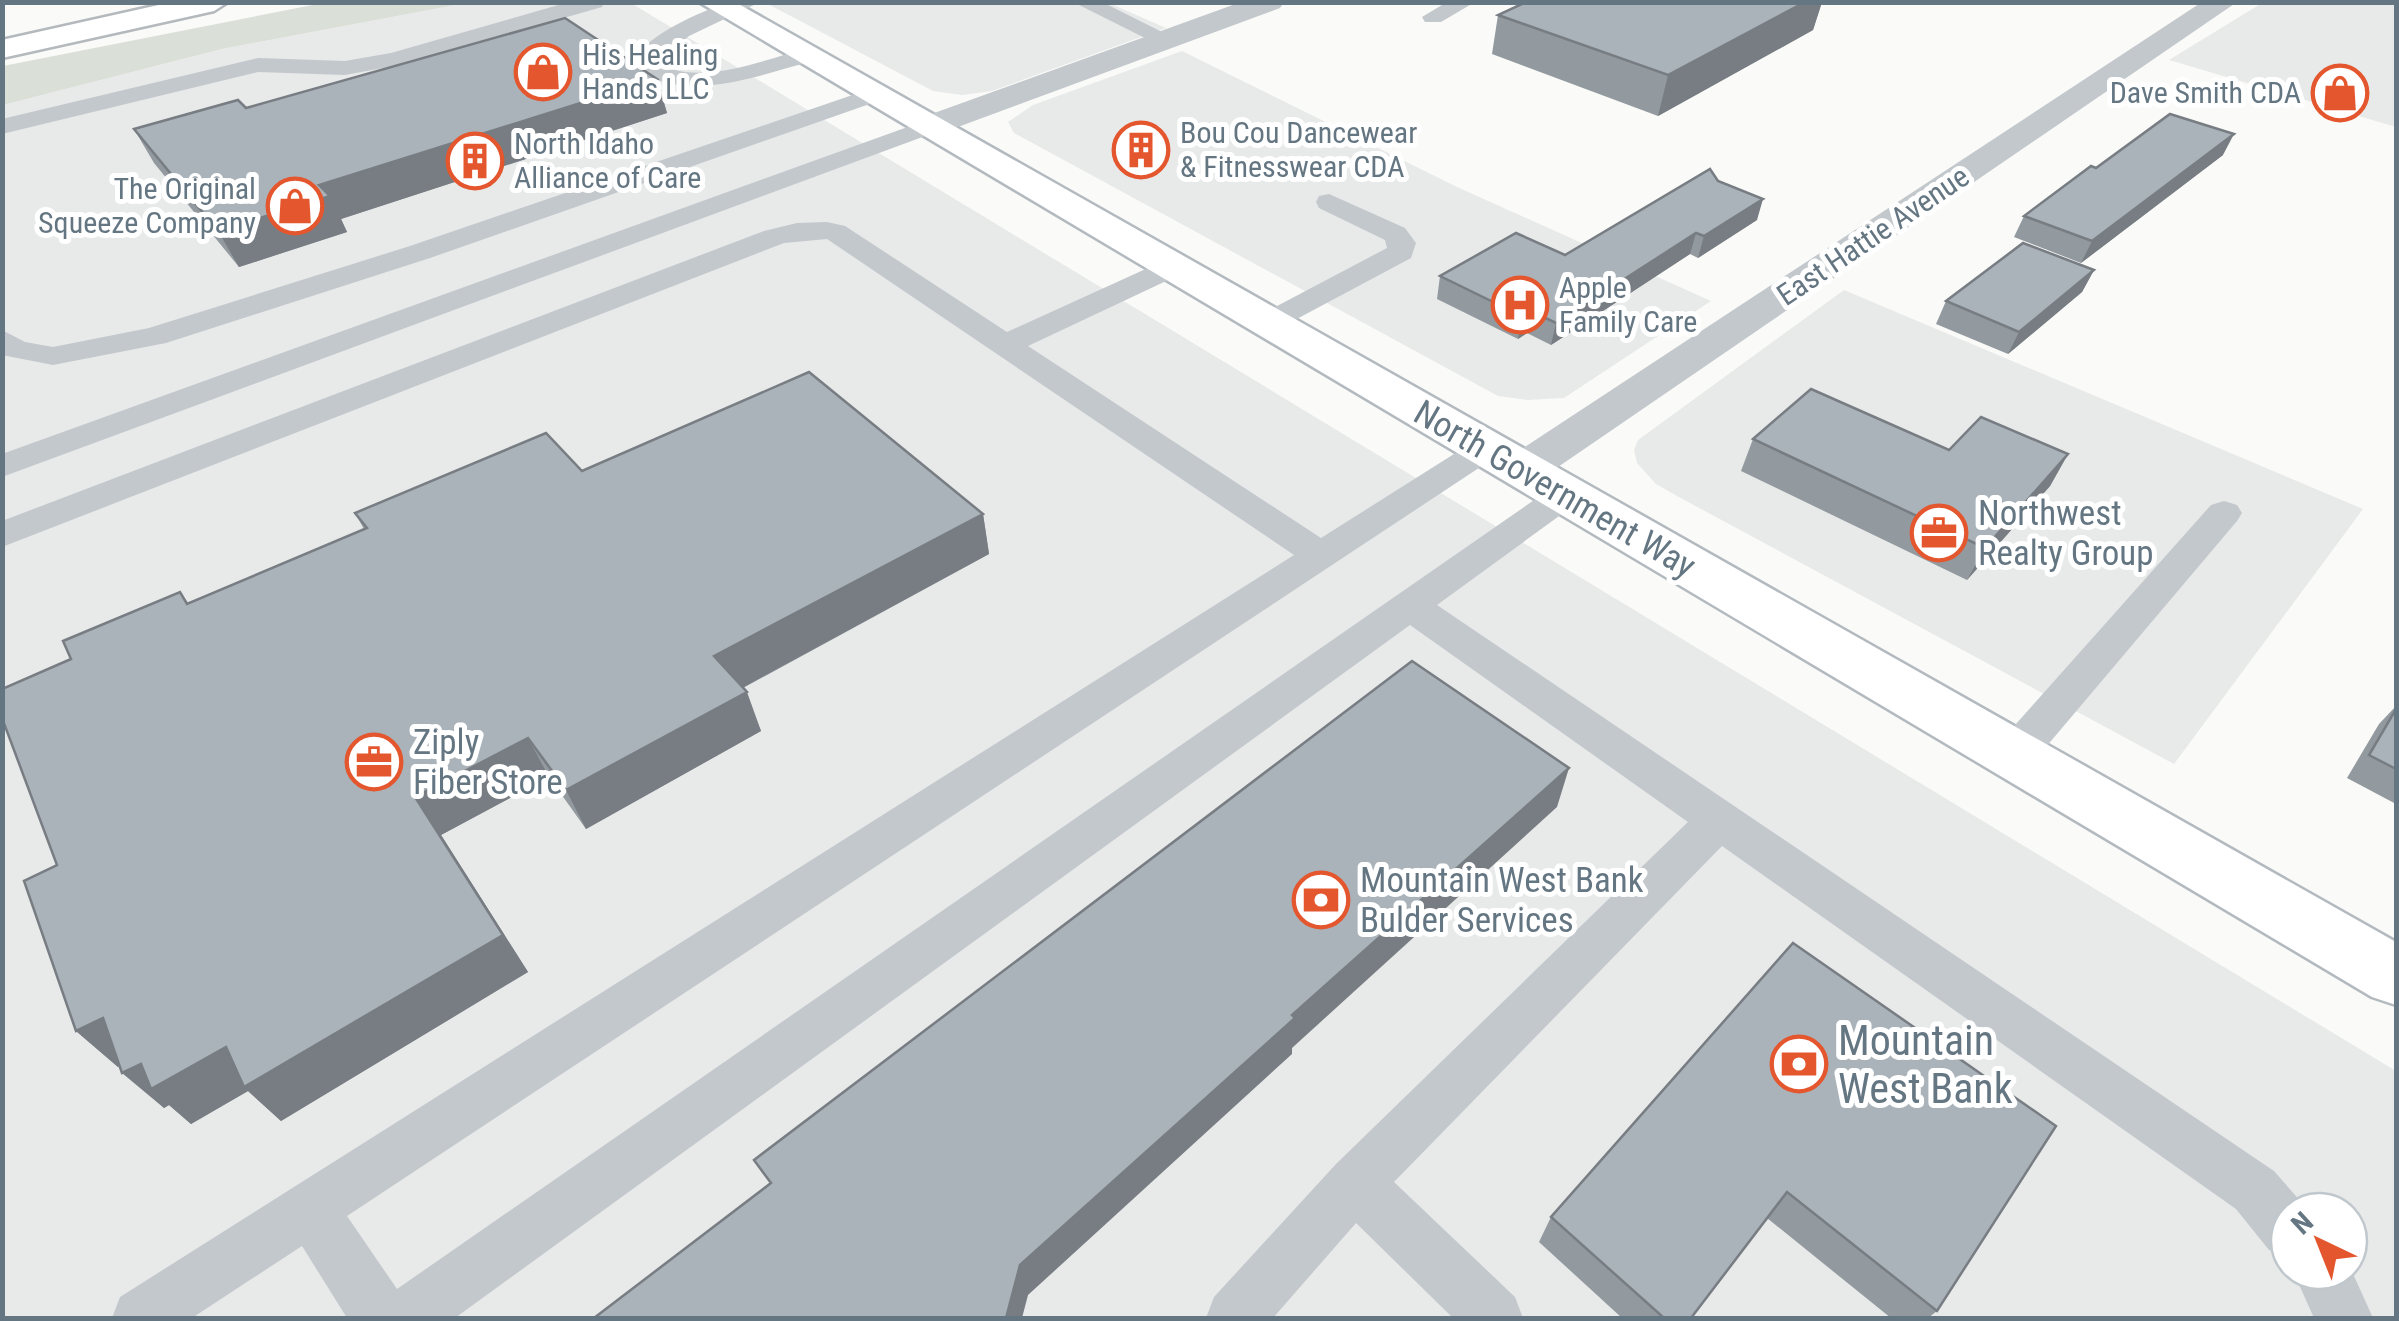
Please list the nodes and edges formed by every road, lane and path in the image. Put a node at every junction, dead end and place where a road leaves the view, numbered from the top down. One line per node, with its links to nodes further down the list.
1 (205, 2): 11 (main road)
2 (214, 2): 11 (main road)
3 (594, 2): 14 (lane)
4 (1083, 2): 10 (lane)
5 (1270, 2): 10 (street)
6 (1466, 2): 9 (lane)
7 (2223, 2): 21 (street, East Hattie Avenue)
8 (729, 5): 12 (main road, North Government Way); 12 (lane)
9 (1434, 17)
10 (1167, 40): 15 (street)
11 (2, 45)
12 (806, 56): 13 (main road, North Government Way)
13 (873, 95): 15 (main road, North Government Way); 19 (lane)
14 (2, 127)
15 (927, 127): 17 (main road, North Government Way); 22 (lane)
16 (1328, 202): 18 (lane)
17 (1172, 268): 18 (main road, North Government Way); 20 (lane)
18 (1267, 323): 21 (main road, North Government Way)
19 (2, 340)
20 (1004, 344): 25 (lane); 26 (lane)
21 (1504, 460): 23 (main road, North Government Way); 26 (lane)
22 (2, 466)
23 (1564, 495): 27 (lane); 28 (main road, North Government Way)
24 (2224, 513): 28 (lane)
25 (2, 535)
26 (1322, 555): 33 (lane)
27 (1410, 606): 29 (lane); 37 (lane)
28 (2014, 754): 30 (main road, North Government Way)
29 (1719, 820): 31 (lane); 32 (lane)
30 (2396, 976)
31 (1355, 1183): 38 (lane); 39 (lane)
32 (2269, 1206)
33 (310, 1209): 35 (lane); 36 (lane)
34 (2331, 1291): 40 (lane)
35 (140, 1318)
36 (381, 1318)
37 (406, 1318)
38 (1235, 1318)
39 (1494, 1318)
40 (2344, 1318)

